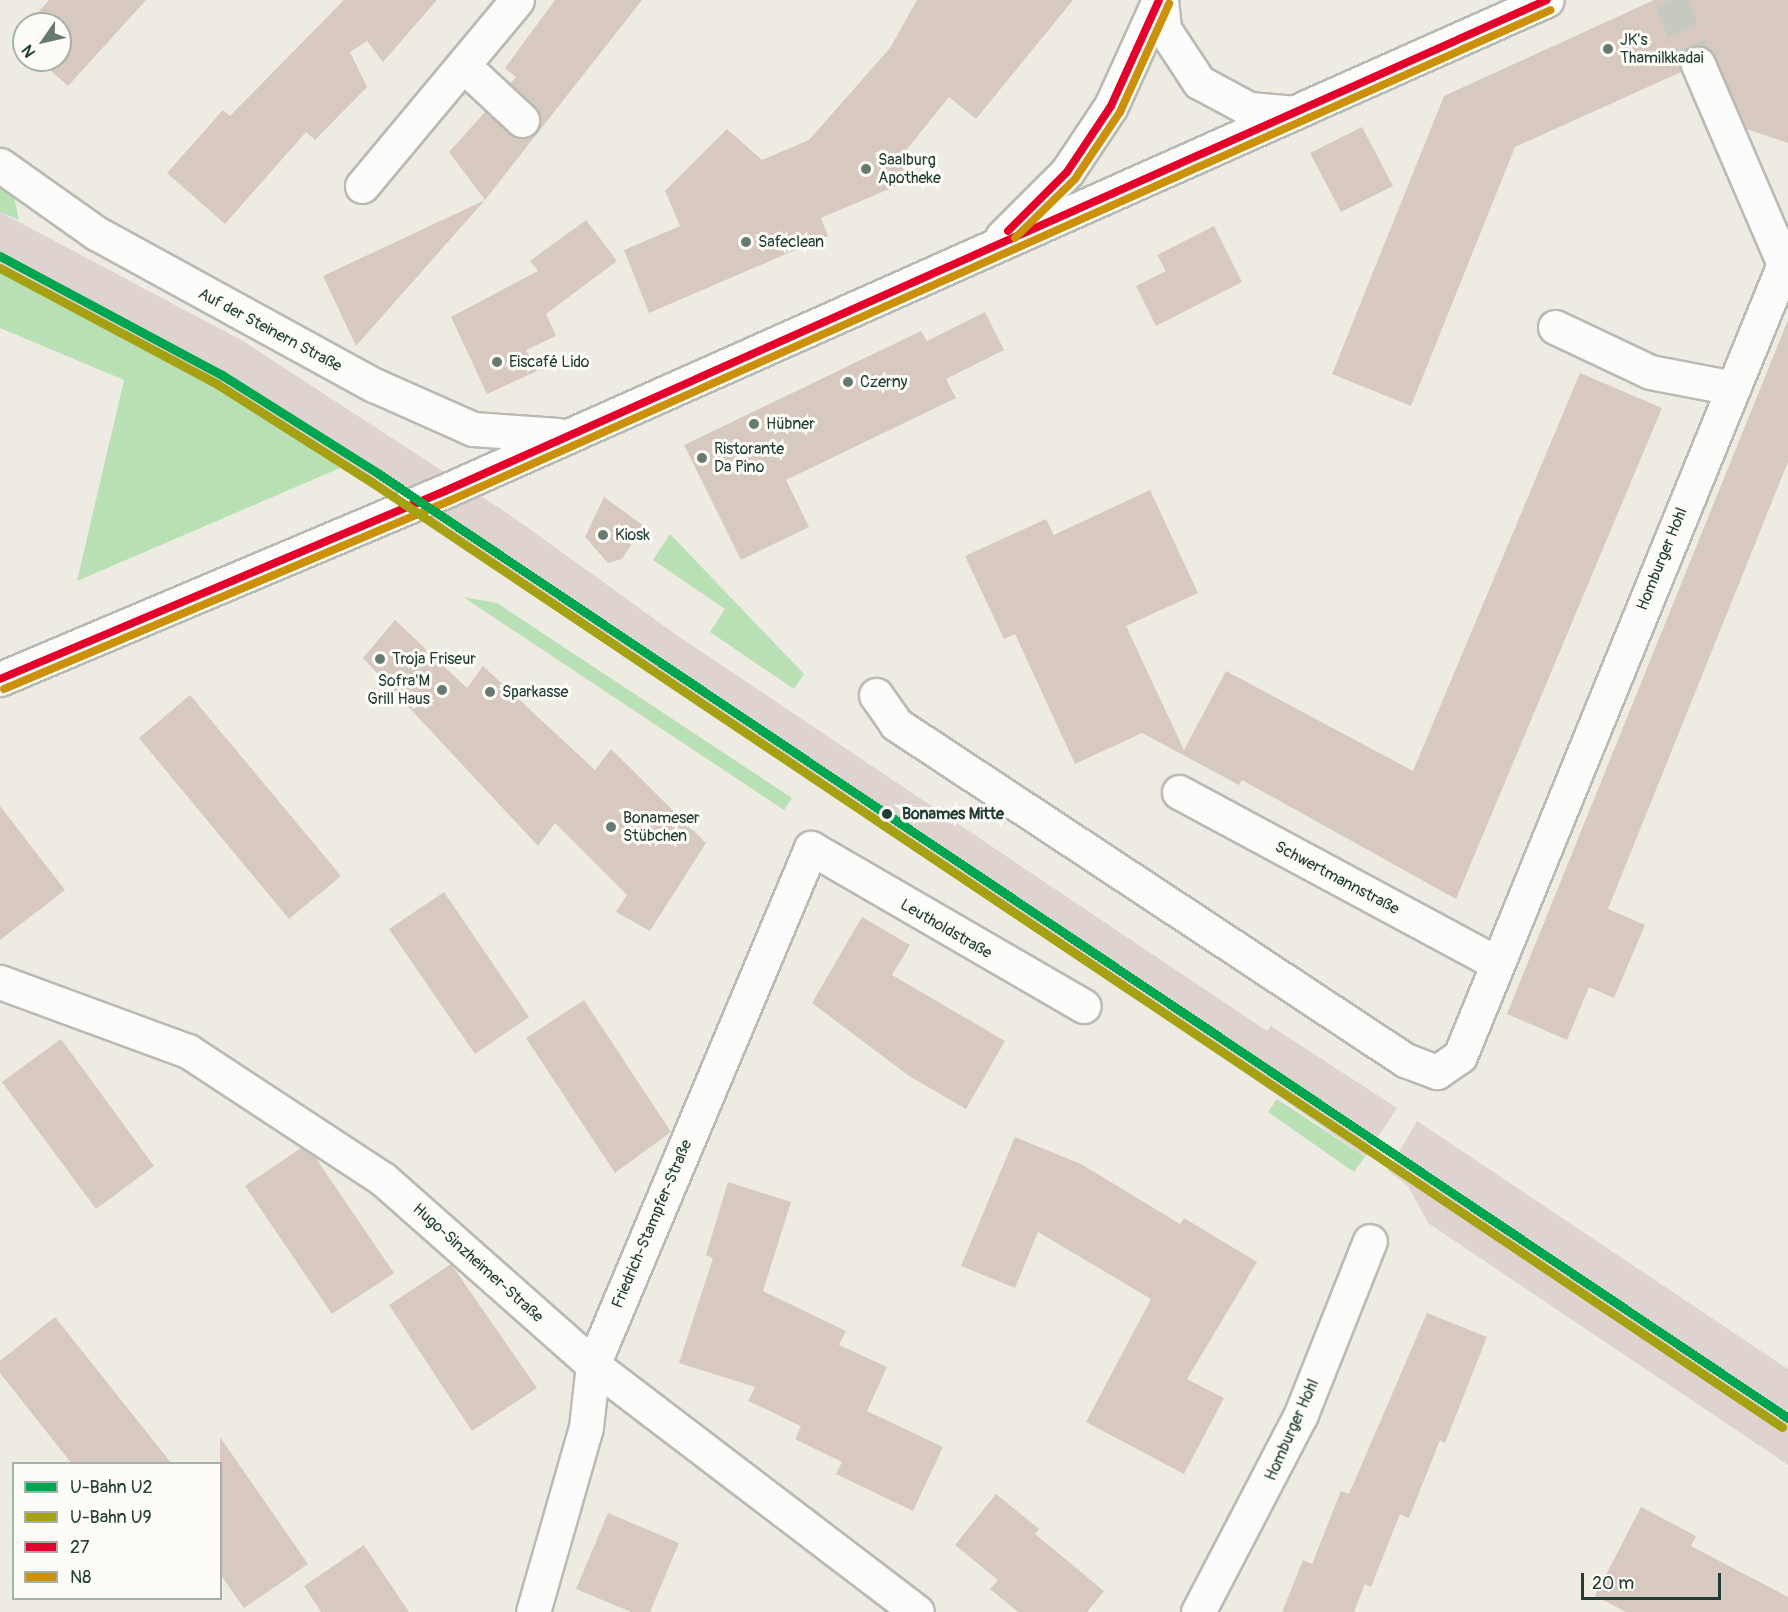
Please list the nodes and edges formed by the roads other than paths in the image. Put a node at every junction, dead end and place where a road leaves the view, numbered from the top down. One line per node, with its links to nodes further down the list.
1 (517, 0): 5 (street)
2 (1160, 0): 6 (street); 10 (street)
3 (1547, 0): 6 (street)
4 (1698, 64): 12 (street, Homburger Hohl)
5 (465, 67): 7 (street); 9 (street)
6 (1287, 112): 10 (street)
7 (522, 120)
8 (0, 165): 13 (street, Auf der Steinern Straße)
9 (362, 186)
10 (994, 245): 13 (street)
11 (1555, 327): 12 (street)
12 (1733, 388): 18 (street, Homburger Hohl)
13 (562, 436): 14 (street)
14 (0, 679)
15 (876, 695): 18 (street, Homburger Hohl)
16 (1179, 792): 18 (street, Schwertmannstraße)
17 (811, 848): 20 (street, Leutholdstraße); 22 (street, Friedrich-Stampfer-Straße)
18 (1496, 963)
19 (0, 982): 22 (street, Hugo-Sinzheimer-Straße)
20 (1084, 1006)
21 (1370, 1241): 25 (street, Homburger Hohl)
22 (593, 1365): 23 (street, Friedrich-Stampfer-Straße); 24 (street, Hugo-Sinzheimer-Straße)
23 (533, 1612)
24 (917, 1612)
25 (1198, 1612)

